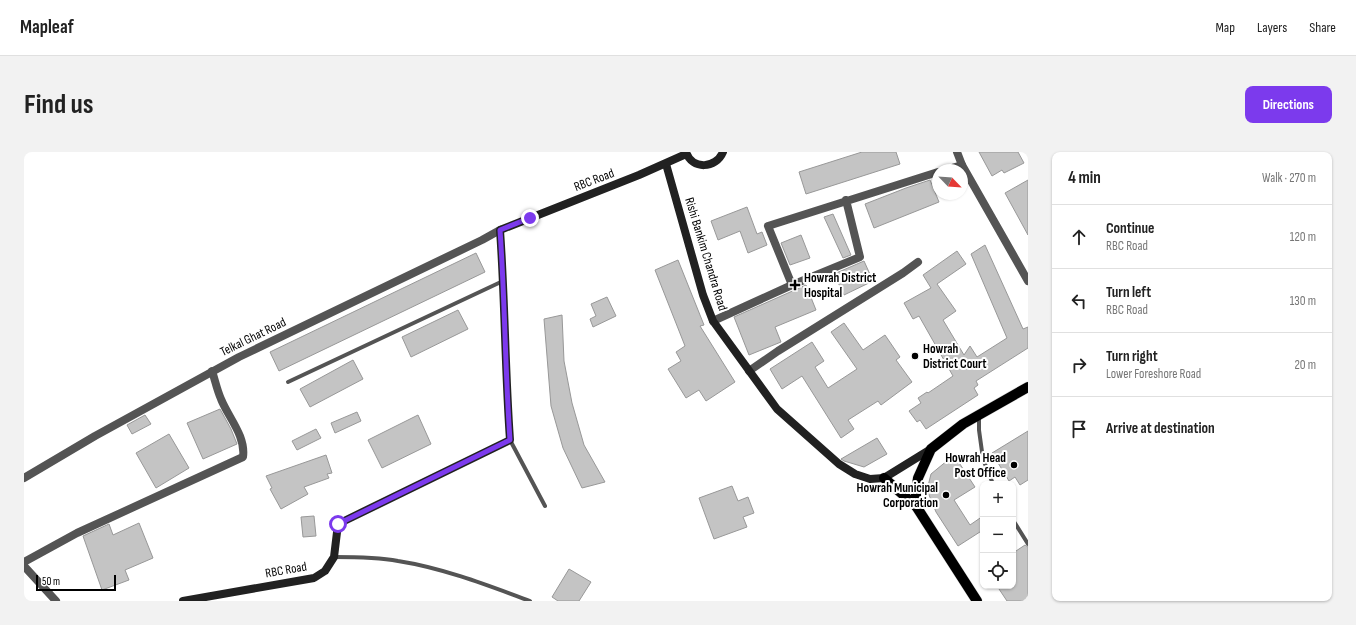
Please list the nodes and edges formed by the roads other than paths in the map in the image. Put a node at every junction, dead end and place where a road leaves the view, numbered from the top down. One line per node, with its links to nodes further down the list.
1 (723, 152): 3 (main road)
2 (957, 152): 5 (street)
3 (686, 153): 4 (main road, RBC Road)
4 (666, 164): 9 (main road, RBC Road); 14 (main road, Rishi Bankim Chandra Road)
5 (962, 164)
6 (932, 174): 8 (street)
7 (968, 176): 12 (street)
8 (846, 200): 13 (street); 13 (street)
9 (500, 230): 11 (main road); 15 (street, Telkal Ghat Road)
10 (918, 262): 16 (street)
11 (503, 281): 17 (lane); 20 (main road)
12 (1028, 281)
13 (792, 285): 14 (street)
14 (713, 321): 16 (main road, Rishi Bankim Chandra Road)
15 (212, 371): 22 (street, Telkal Ghat Road); 30 (street)
16 (749, 371): 23 (main road, Rishi Bankim Chandra Road)
17 (288, 382)
18 (1028, 387): 19 (main road)
19 (979, 415): 21 (main road); 24 (lane)
20 (510, 440): 25 (lane); 29 (main road, RBC Road)
21 (931, 449): 23 (main road); 26 (main road)
22 (24, 478)
23 (884, 478): 26 (main road)
24 (992, 481)
25 (545, 506)
26 (916, 506): 35 (main road)
27 (1016, 525): 28 (lane)
28 (1028, 544)
29 (334, 557): 33 (main road, RBC Road); 34 (lane)
30 (24, 562)
31 (24, 566): 32 (street)
32 (56, 601)
33 (183, 601)
34 (530, 601)
35 (977, 601)

